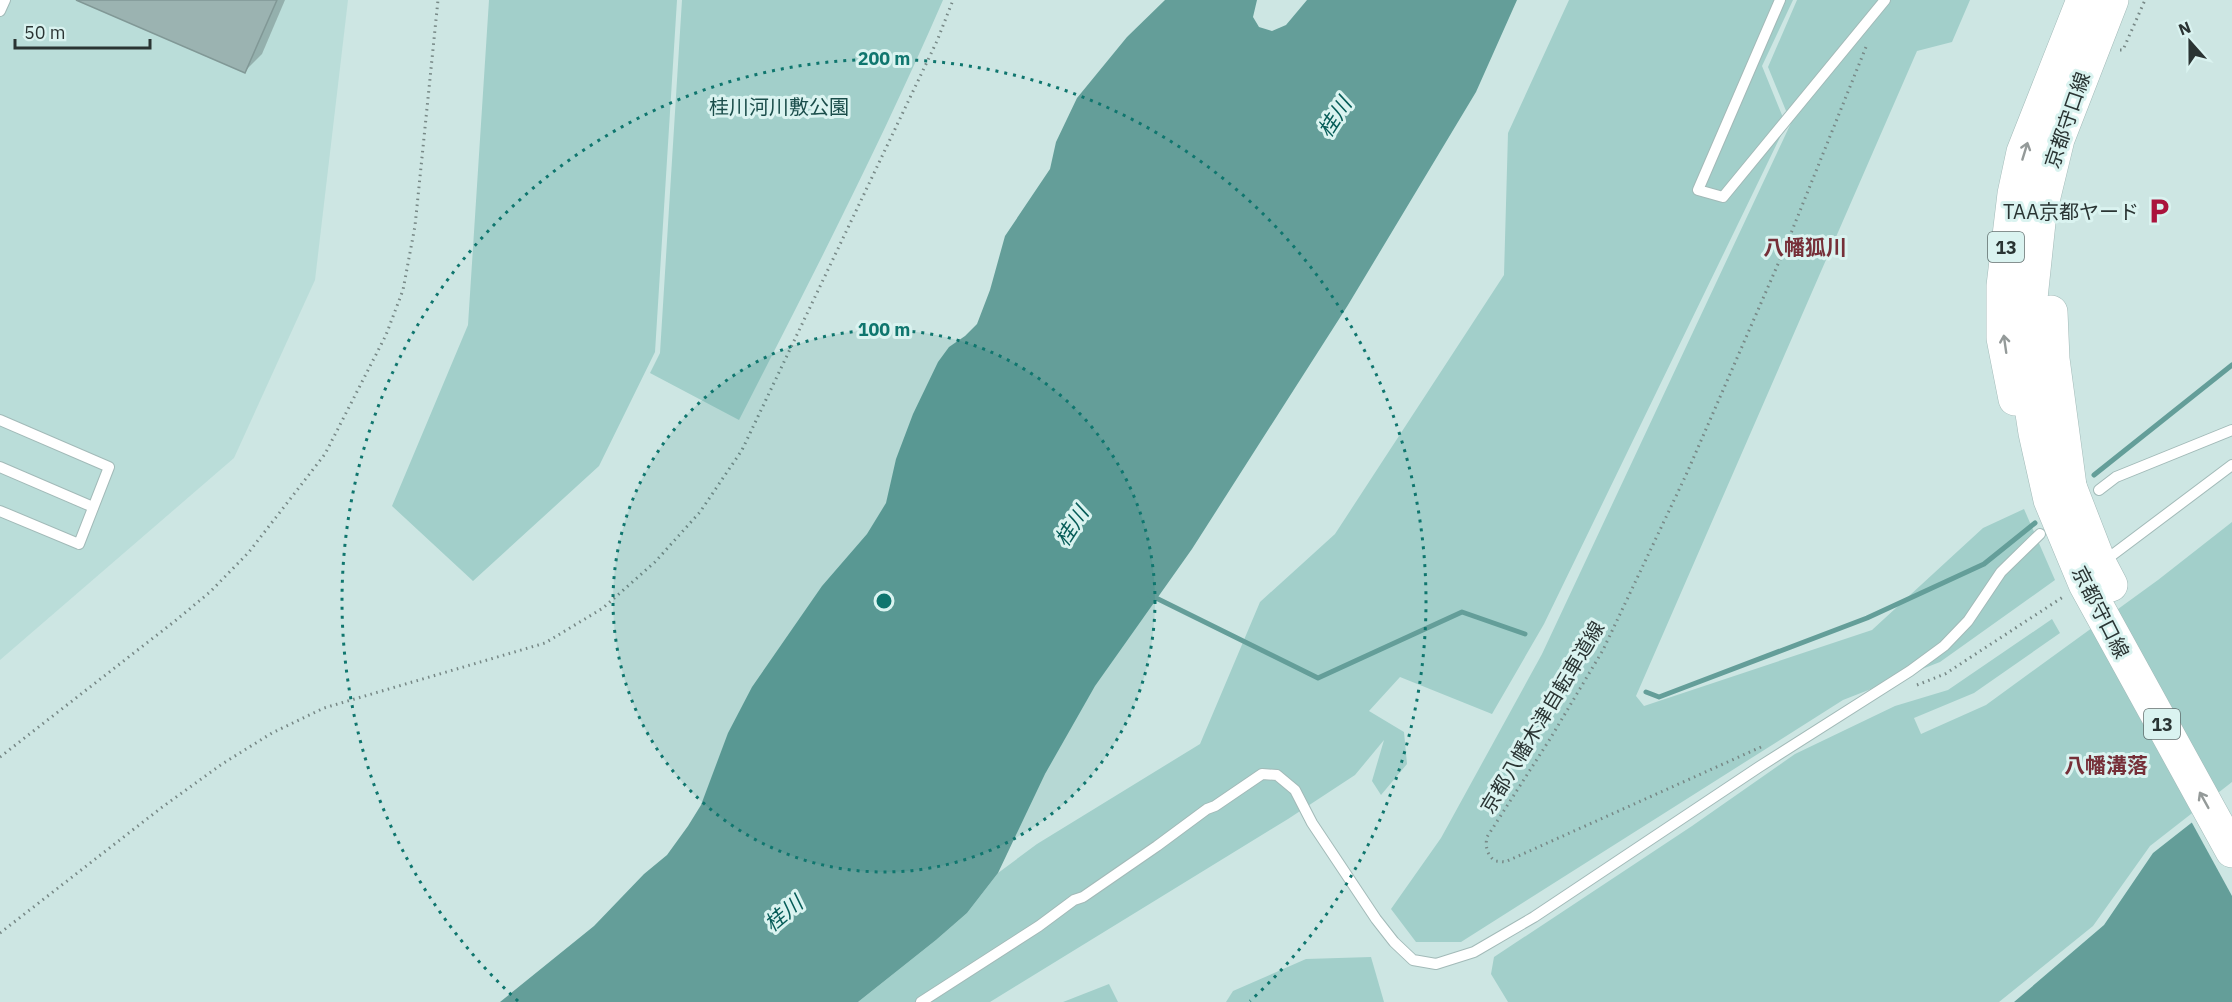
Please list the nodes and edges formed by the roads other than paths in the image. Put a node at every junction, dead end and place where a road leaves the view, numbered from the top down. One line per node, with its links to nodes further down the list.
1 (5, 0): 7 (lane)
2 (1780, 0): 3 (lane)
3 (1885, 0)
4 (2083, 0): 12 (main road, 13, one-way to 4)
5 (2112, 0): 12 (main road, 京都守口線 / 13)
6 (2135, 0): 12 (main road, 13)
7 (0, 11)
8 (1, 425): 13 (lane)
9 (2232, 430): 12 (lane)
10 (2232, 465): 16 (lane)
11 (0, 467): 13 (lane)
12 (2073, 492): 16 (main road, 京都守口線 / 13)
13 (93, 507): 14 (lane)
14 (0, 511)
15 (2040, 534): 19 (lane)
16 (2092, 584): 17 (main road, 京都守口線 / 13); 18 (main road, 京都守口線 / 13, one-way to 16)
17 (2232, 805)
18 (2232, 851)
19 (921, 1002)

